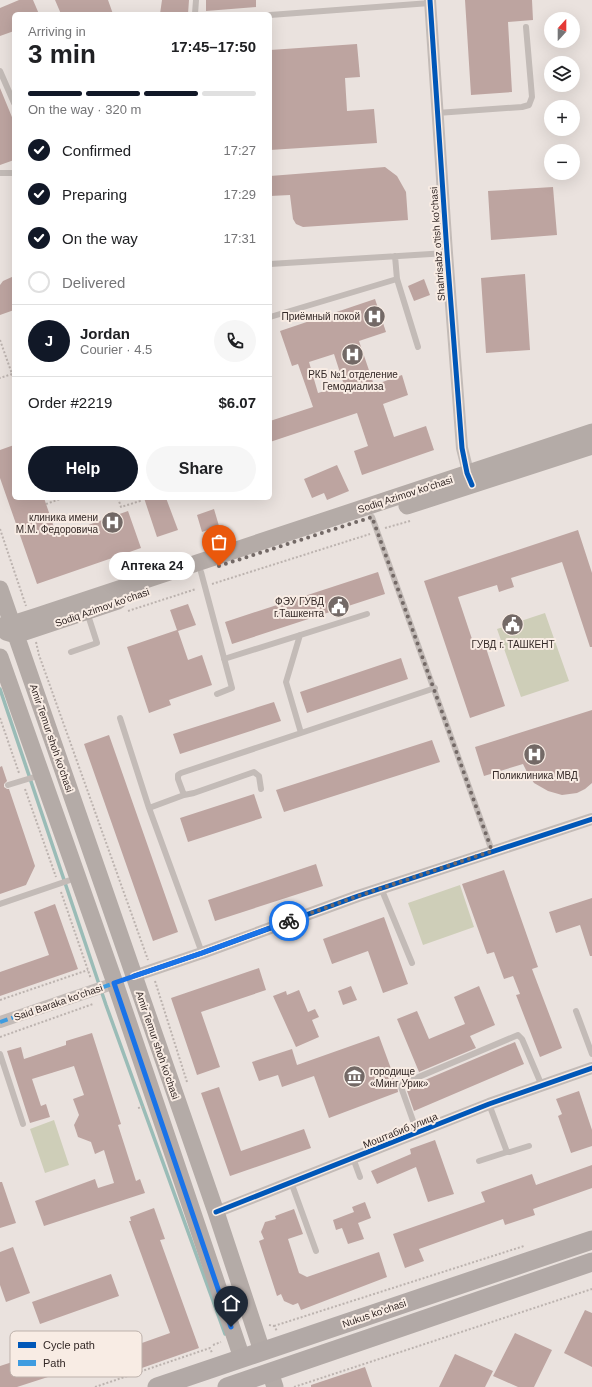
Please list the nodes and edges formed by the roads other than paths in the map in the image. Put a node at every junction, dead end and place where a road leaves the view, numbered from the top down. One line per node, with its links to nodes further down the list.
1 (196, 0): 4 (lane)
2 (430, 1): 3 (lane); 9 (street, Shahrisabz o'tish ko'chasi)
3 (409, 2): 5 (lane)
4 (195, 12)
5 (272, 15)
6 (526, 27): 9 (lane)
7 (0, 71): 8 (lane)
8 (12, 98)
9 (437, 113): 12 (street, Shahrisabz o'tish ko'chasi)
10 (0, 173): 11 (lane)
11 (12, 173)
12 (447, 253): 13 (lane); 20 (street, Shahrisabz o'tish ko'chasi)
13 (395, 256): 14 (lane); 15 (lane)
14 (272, 264)
15 (397, 279): 16 (lane); 17 (lane)
16 (272, 316)
17 (418, 347)
18 (592, 432): 20 (main road, Sodiq Azimov ko'chasi)
19 (592, 446): 20 (main road, Sodiq Azimov ko'chasi)
20 (469, 479): 21 (main road, Sodiq Azimov ko'chasi)
21 (372, 518): 22 (main road, Sodiq Azimov ko'chasi); 26 (main road, Sodiq Azimov ko'chasi); 31 (lane)
22 (203, 579): 24 (main road, Sodiq Azimov ko'chasi); 30 (lane)
23 (0, 589): 26 (main road, Amir Temur shoh ko'chasi)
24 (87, 612): 26 (main road, Sodiq Azimov ko'chasi); 28 (lane)
25 (367, 614): 27 (lane)
26 (6, 627): 47 (main road, Amir Temur shoh ko'chasi)
27 (300, 635): 30 (lane); 34 (lane)
28 (71, 652)
29 (0, 657): 35 (main road, Amir Temur shoh ko'chasi)
30 (224, 659): 32 (lane)
31 (434, 688): 34 (lane); 41 (lane)
32 (217, 694)
33 (120, 718): 39 (lane)
34 (301, 733): 38 (lane)
35 (31, 778): 36 (lane); 42 (main road, Amir Temur shoh ko'chasi)
36 (8, 785)
37 (262, 789): 38 (lane)
38 (184, 795): 39 (lane)
39 (150, 808): 45 (lane)
40 (592, 819): 41 (street, Said Baraka ko'chasi)
41 (492, 851): 43 (street, Said Baraka ko'chasi)
42 (73, 879): 44 (lane); 48 (main road, Amir Temur shoh ko'chasi)
43 (381, 888): 45 (street, Said Baraka ko'chasi); 46 (lane)
44 (0, 904)
45 (202, 953): 47 (street, Said Baraka ko'chasi)
46 (412, 963)
47 (134, 976): 48 (main road, Said Baraka ko'chasi); 64 (main road, Amir Temur shoh ko'chasi)
48 (114, 983): 50 (street, Said Baraka ko'chasi); 65 (main road, Amir Temur shoh ko'chasi)
49 (576, 1011): 52 (lane)
50 (0, 1022)
51 (0, 1054): 56 (lane)
52 (592, 1054)
53 (592, 1068): 54 (street, Моштабиб улица)
54 (542, 1086): 55 (street, Моштабиб улица); 57 (lane)
55 (489, 1104): 57 (street, Моштабиб улица); 59 (lane)
56 (23, 1124)
57 (417, 1132): 60 (street, Моштабиб улица)
58 (529, 1146): 59 (lane)
59 (507, 1152): 61 (lane)
60 (353, 1158): 62 (lane); 63 (street, Моштабиб улица)
61 (479, 1161)
62 (360, 1177)
63 (291, 1182): 64 (street, Моштабиб улица); 67 (lane)
64 (216, 1212): 65 (main road); 69 (main road, Amir Temur shoh ko'chasi)
65 (194, 1219): 70 (main road, Amir Temur shoh ko'chasi)
66 (592, 1240): 69 (main road, Nukus ko'chasi)
67 (316, 1251)
68 (592, 1262): 71 (main road)
69 (262, 1351): 70 (main road, Nukus ko'chasi); 71 (main road, Amir Temur shoh ko'chasi)
70 (242, 1358): 72 (main road, Amir Temur shoh ko'chasi); 73 (main road, Nukus ko'chasi)
71 (273, 1380): 72 (main road)
72 (250, 1383): 74 (main road)
73 (157, 1387)
74 (227, 1387)

